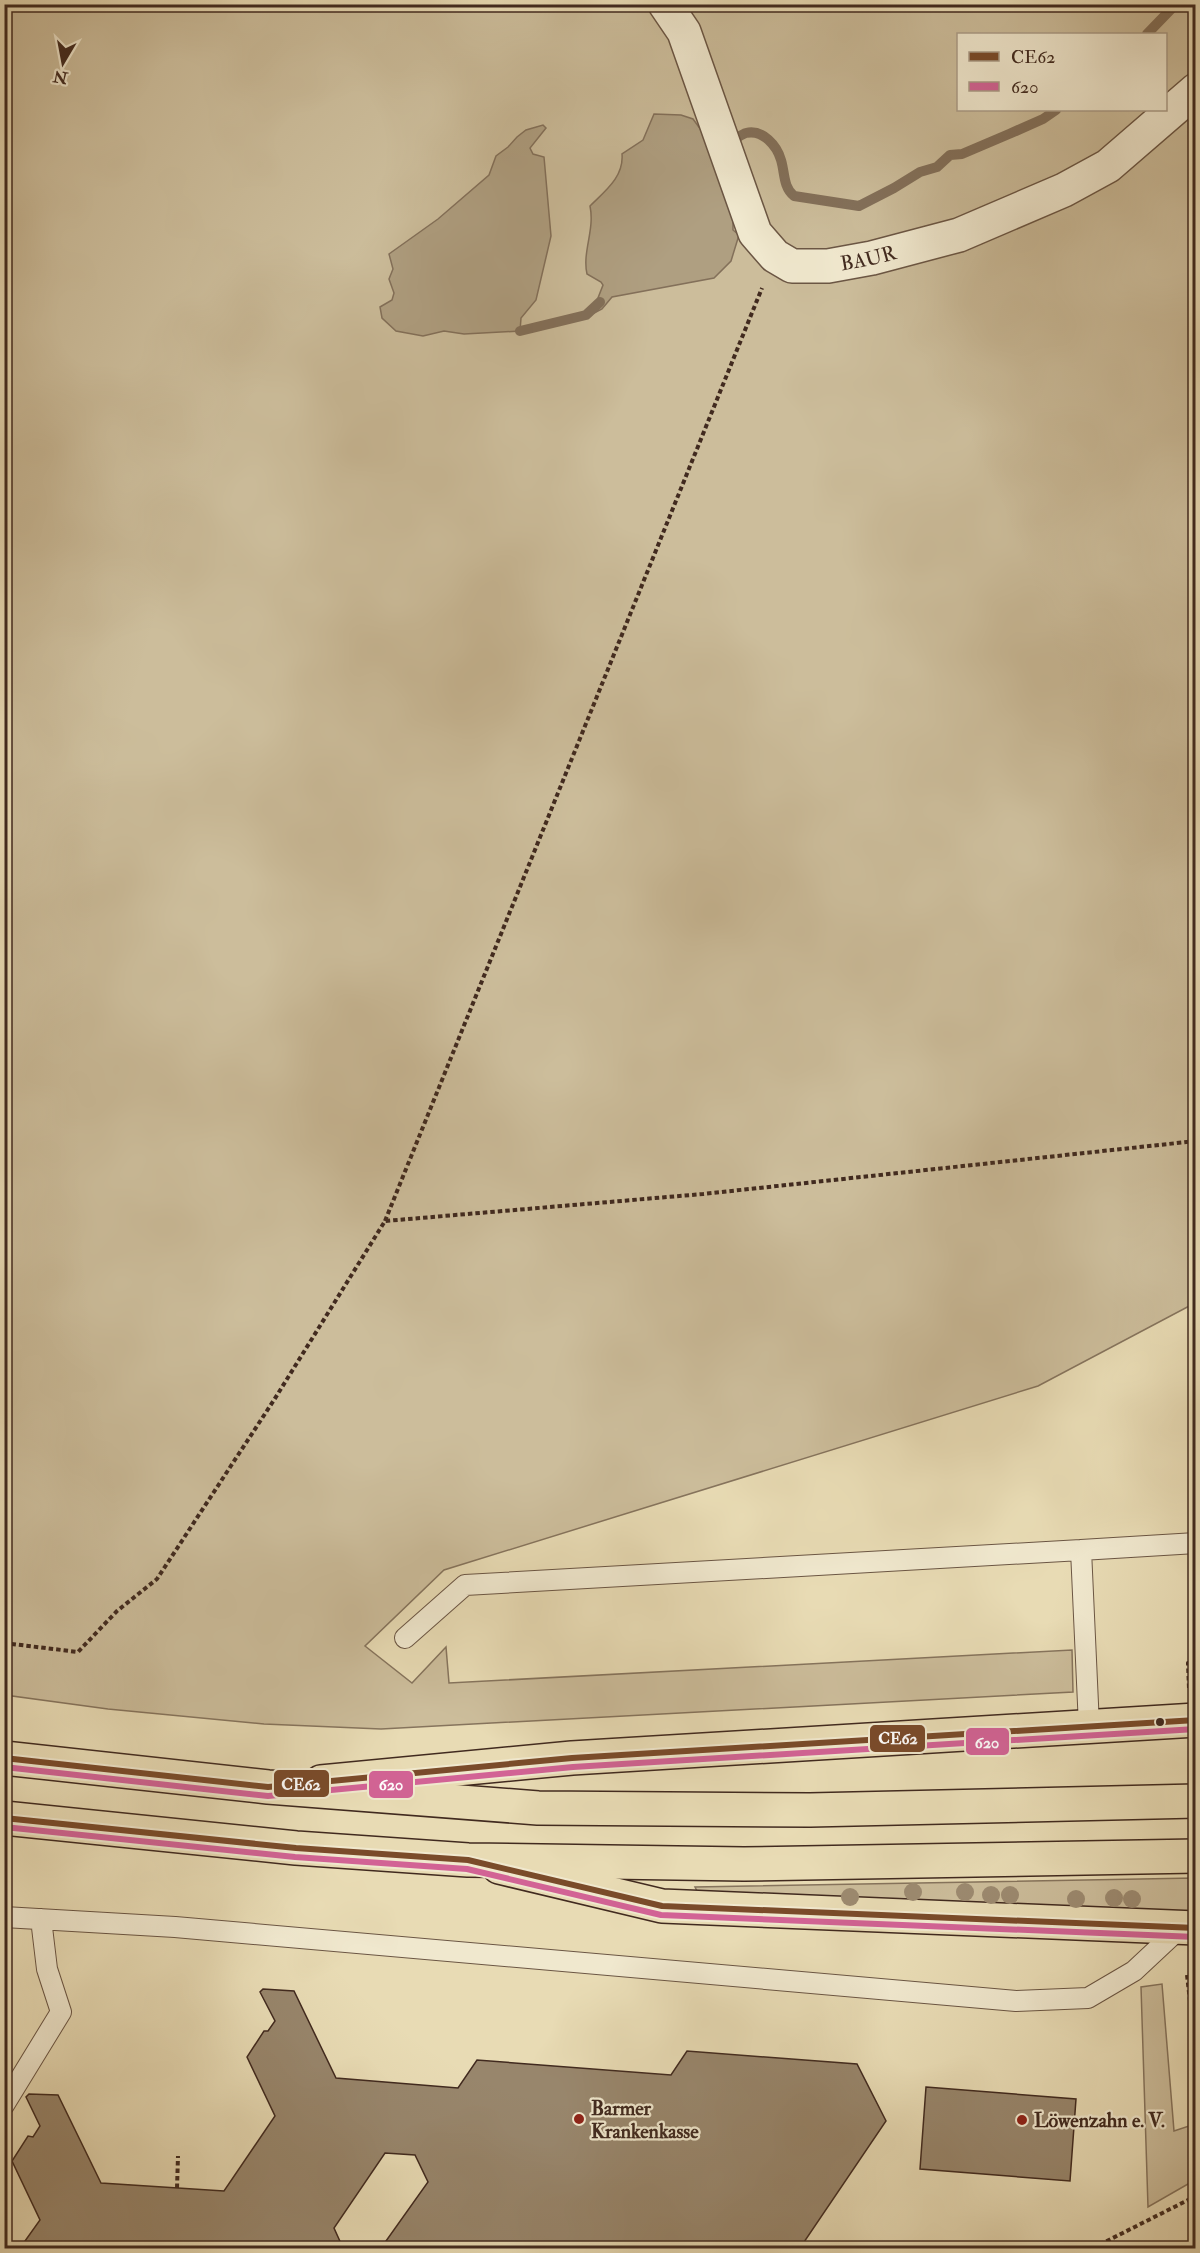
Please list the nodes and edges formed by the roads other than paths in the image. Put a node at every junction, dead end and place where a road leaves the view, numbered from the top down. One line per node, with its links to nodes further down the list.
1 (665, 4): 2 (street, BAUR)
2 (1196, 90)
3 (1196, 1544): 4 (lane)
4 (1081, 1550): 5 (lane); 7 (lane)
5 (405, 1638)
6 (1193, 1707): 7 (main road)
7 (1089, 1726): 9 (main road)
8 (4, 1758): 9 (main road)
9 (268, 1787): 10 (main road)
10 (1196, 1802)
11 (4, 1818): 13 (main road)
12 (1196, 1857): 13 (main road)
13 (468, 1860): 16 (main road)
14 (4, 1917): 15 (lane)
15 (41, 1919): 16 (lane); 17 (lane)
16 (1188, 1928)
17 (4, 2105)

